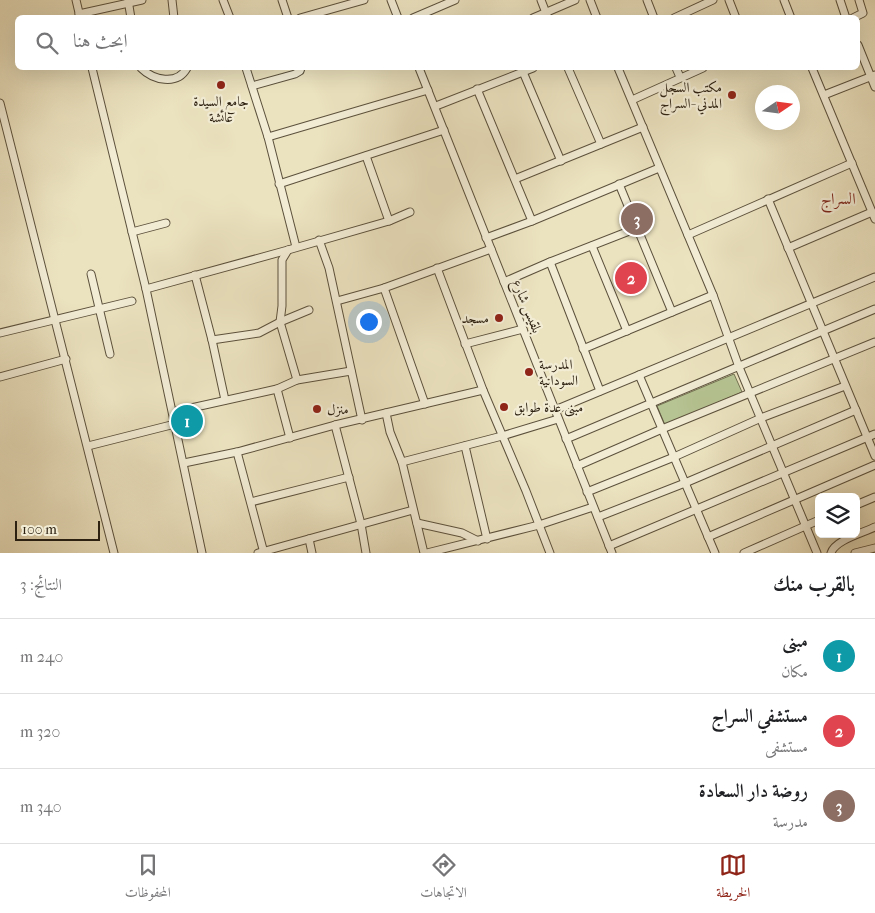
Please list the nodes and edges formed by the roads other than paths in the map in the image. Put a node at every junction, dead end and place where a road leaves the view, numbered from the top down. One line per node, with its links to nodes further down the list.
1 (76, 0): 20 (street)
2 (142, 0): 18 (street)
3 (172, 0): 23 (street)
4 (223, 0): 24 (street)
5 (282, 0): 25 (street)
6 (364, 0): 26 (street)
7 (391, 0): 27 (street)
8 (455, 0): 19 (street)
9 (541, 0): 29 (street)
10 (575, 0): 29 (street)
11 (590, 0): 30 (street)
12 (647, 0): 31 (street)
13 (712, 0): 32 (street)
14 (728, 0): 33 (street)
15 (784, 0): 34 (street)
16 (840, 0): 35 (street)
17 (858, 0): 36 (street)
18 (128, 1): 21 (street); 22 (street)
19 (442, 3): 28 (street)
20 (80, 15)
21 (83, 15)
22 (130, 15)
23 (174, 15)
24 (229, 15)
25 (287, 15)
26 (311, 15)
27 (397, 15)
28 (419, 15)
29 (547, 15)
30 (597, 15)
31 (653, 15)
32 (680, 15)
33 (735, 15)
34 (791, 15)
35 (845, 15)
36 (859, 15)
37 (860, 49): 51 (street)
38 (92, 70): 81 (street)
39 (143, 70): 40 (street)
40 (185, 70)
41 (247, 70): 53 (street)
42 (300, 70): 53 (street)
43 (420, 70): 56 (street, بلقيس شارع)
44 (528, 70): 50 (street)
45 (569, 70): 66 (street)
46 (619, 70): 58 (street)
47 (677, 70): 52 (street)
48 (698, 70): 52 (street)
49 (813, 70): 57 (street)
50 (523, 72): 55 (street); 68 (street)
51 (873, 75): 54 (street); 57 (street)
52 (680, 77): 58 (street)
53 (252, 86): 63 (street)
54 (875, 87)
55 (477, 89): 60 (street); 71 (street)
56 (428, 90): 60 (street, بلقيس شارع); 63 (street)
57 (824, 95): 69 (street)
58 (632, 100): 61 (street)
59 (0, 103): 64 (street)
60 (436, 106): 62 (street, بلقيس شارع)
61 (643, 127): 66 (street); 70 (street)
62 (444, 130): 67 (street); 83 (street, بلقيس شارع)
63 (268, 137): 72 (street)
64 (9, 140): 65 (street); 106 (street)
65 (0, 143)
66 (601, 144): 68 (street)
67 (366, 156): 72 (street); 77 (street)
68 (560, 160): 71 (street)
69 (852, 164): 74 (street); 76 (street)
70 (659, 168): 73 (street); 82 (street)
71 (515, 179): 78 (street)
72 (279, 184): 86 (street)
73 (619, 184): 78 (street); 80 (street)
74 (768, 199): 82 (street); 87 (street)
75 (410, 212): 77 (street)
76 (874, 217): 87 (street)
77 (389, 220): 84 (street)
78 (532, 221): 83 (street)
79 (166, 223): 81 (street)
80 (637, 228): 85 (street); 105 (street)
81 (132, 232): 97 (street)
82 (688, 235): 98 (street)
83 (486, 238): 88 (street, بلقيس شارع)
84 (319, 240): 86 (street); 100 (street)
85 (592, 246): 90 (street); 109 (street)
86 (296, 247): 89 (street)
87 (788, 248): 101 (street)
88 (491, 249): 91 (street); 95 (street, بلقيس شارع)
89 (288, 250): 93 (street); 107 (street)
90 (550, 262): 95 (street); 116 (street)
91 (437, 268): 96 (street); 115 (street)
92 (91, 274): 102 (street)
93 (195, 275): 97 (street); 113 (street)
94 (875, 277): 101 (street)
95 (504, 282): 108 (street, بلقيس شارع)
96 (384, 288): 100 (street); 132 (street)
97 (146, 289): 135 (street)
98 (713, 295): 105 (street); 112 (street)
99 (132, 301): 102 (street)
100 (337, 301): 121 (street)
101 (811, 304): 110 (street); 112 (street)
102 (100, 309): 106 (street); 117 (street)
103 (309, 310): 107 (street)
104 (875, 310): 110 (street)
105 (672, 312): 109 (street)
106 (56, 320): 111 (street); 119 (street)
107 (280, 322): 113 (street); 124 (street)
108 (523, 329): 115 (street); 133 (street, بلقيس شارع)
109 (626, 331): 116 (street)
110 (822, 332): 118 (street); 120 (street)
111 (0, 333)
112 (727, 338): 120 (street); 122 (street)
113 (212, 340): 130 (street)
114 (875, 342): 118 (street)
115 (465, 344): 127 (street)
116 (583, 349): 128 (street)
117 (110, 354)
118 (833, 358): 125 (street); 129 (street)
119 (66, 359): 123 (street); 148 (street)
120 (739, 367): 129 (street); 131 (street)
121 (351, 371): 124 (street); 139 (street)
122 (639, 375): 128 (street); 131 (street)
123 (0, 377)
124 (297, 380): 126 (street)
125 (845, 386): 134 (street); 138 (street)
126 (277, 389): 130 (street); 146 (street)
127 (483, 390): 132 (street); 144 (street)
128 (600, 391): 133 (street)
129 (750, 393): 138 (street); 142 (street)
130 (224, 400): 135 (street)
131 (651, 403): 142 (street); 147 (street)
132 (426, 404): 136 (street)
133 (555, 410): 137 (street, بلقيس شارع)
134 (856, 410): 145 (street); 150 (street)
135 (173, 412): 140 (street)
136 (386, 413): 139 (street); 154 (street)
137 (558, 418): 144 (street); 147 (street, بلقيس شارع)
138 (761, 418): 150 (street); 153 (street)
139 (362, 420): 141 (street)
140 (176, 424): 148 (street); 155 (street)
141 (335, 425): 146 (street); 159 (street)
142 (662, 429): 153 (street); 157 (street)
143 (875, 434): 145 (street)
144 (502, 436): 149 (street); 173 (street)
145 (867, 437): 152 (street); 158 (street)
146 (290, 438): 151 (street)
147 (566, 439): 157 (street, بلقيس شارع)
148 (88, 446): 183 (street)
149 (465, 446): 154 (street); 178 (street)
150 (773, 446): 158 (street); 160 (street)
151 (237, 452): 155 (street); 164 (street)
152 (875, 456)
153 (674, 457): 160 (street); 161 (street)
154 (402, 462): 168 (street)
155 (184, 463): 184 (street)
156 (875, 465): 163 (street)
157 (577, 466): 161 (street, بلقيس شارع)
158 (782, 473): 163 (street); 167 (street)
159 (349, 477): 164 (street); 172 (street)
160 (685, 483): 167 (street); 169 (street)
161 (588, 492): 166 (street, بلقيس شارع)
162 (875, 497): 165 (street)
163 (794, 500): 174 (street); 176 (street)
164 (251, 502): 182 (street)
165 (860, 503)
166 (594, 507): 169 (street, بلقيس شارع); 173 (street)
167 (696, 509): 176 (street); 181 (street)
168 (413, 510): 171 (street); 172 (street)
169 (598, 517): 181 (street, بلقيس شارع)
170 (815, 522): 174 (street)
171 (417, 523): 179 (street); 187 (street)
172 (361, 524): 177 (street); 186 (street)
173 (539, 525): 178 (street); 188 (street)
174 (805, 526): 190 (street); 191 (street)
175 (875, 528): 192 (street)
176 (708, 537): 189 (street)
177 (309, 539): 182 (street); 185 (street)
178 (487, 539): 179 (street)
179 (478, 541): 187 (street)
180 (875, 548): 193 (street)
181 (610, 550)
182 (262, 552)
183 (114, 553)
184 (202, 553)
185 (312, 553)
186 (366, 553)
187 (426, 553)
188 (550, 553)
189 (715, 553)
190 (744, 553)
191 (817, 553)
192 (831, 553)
193 (855, 553)

